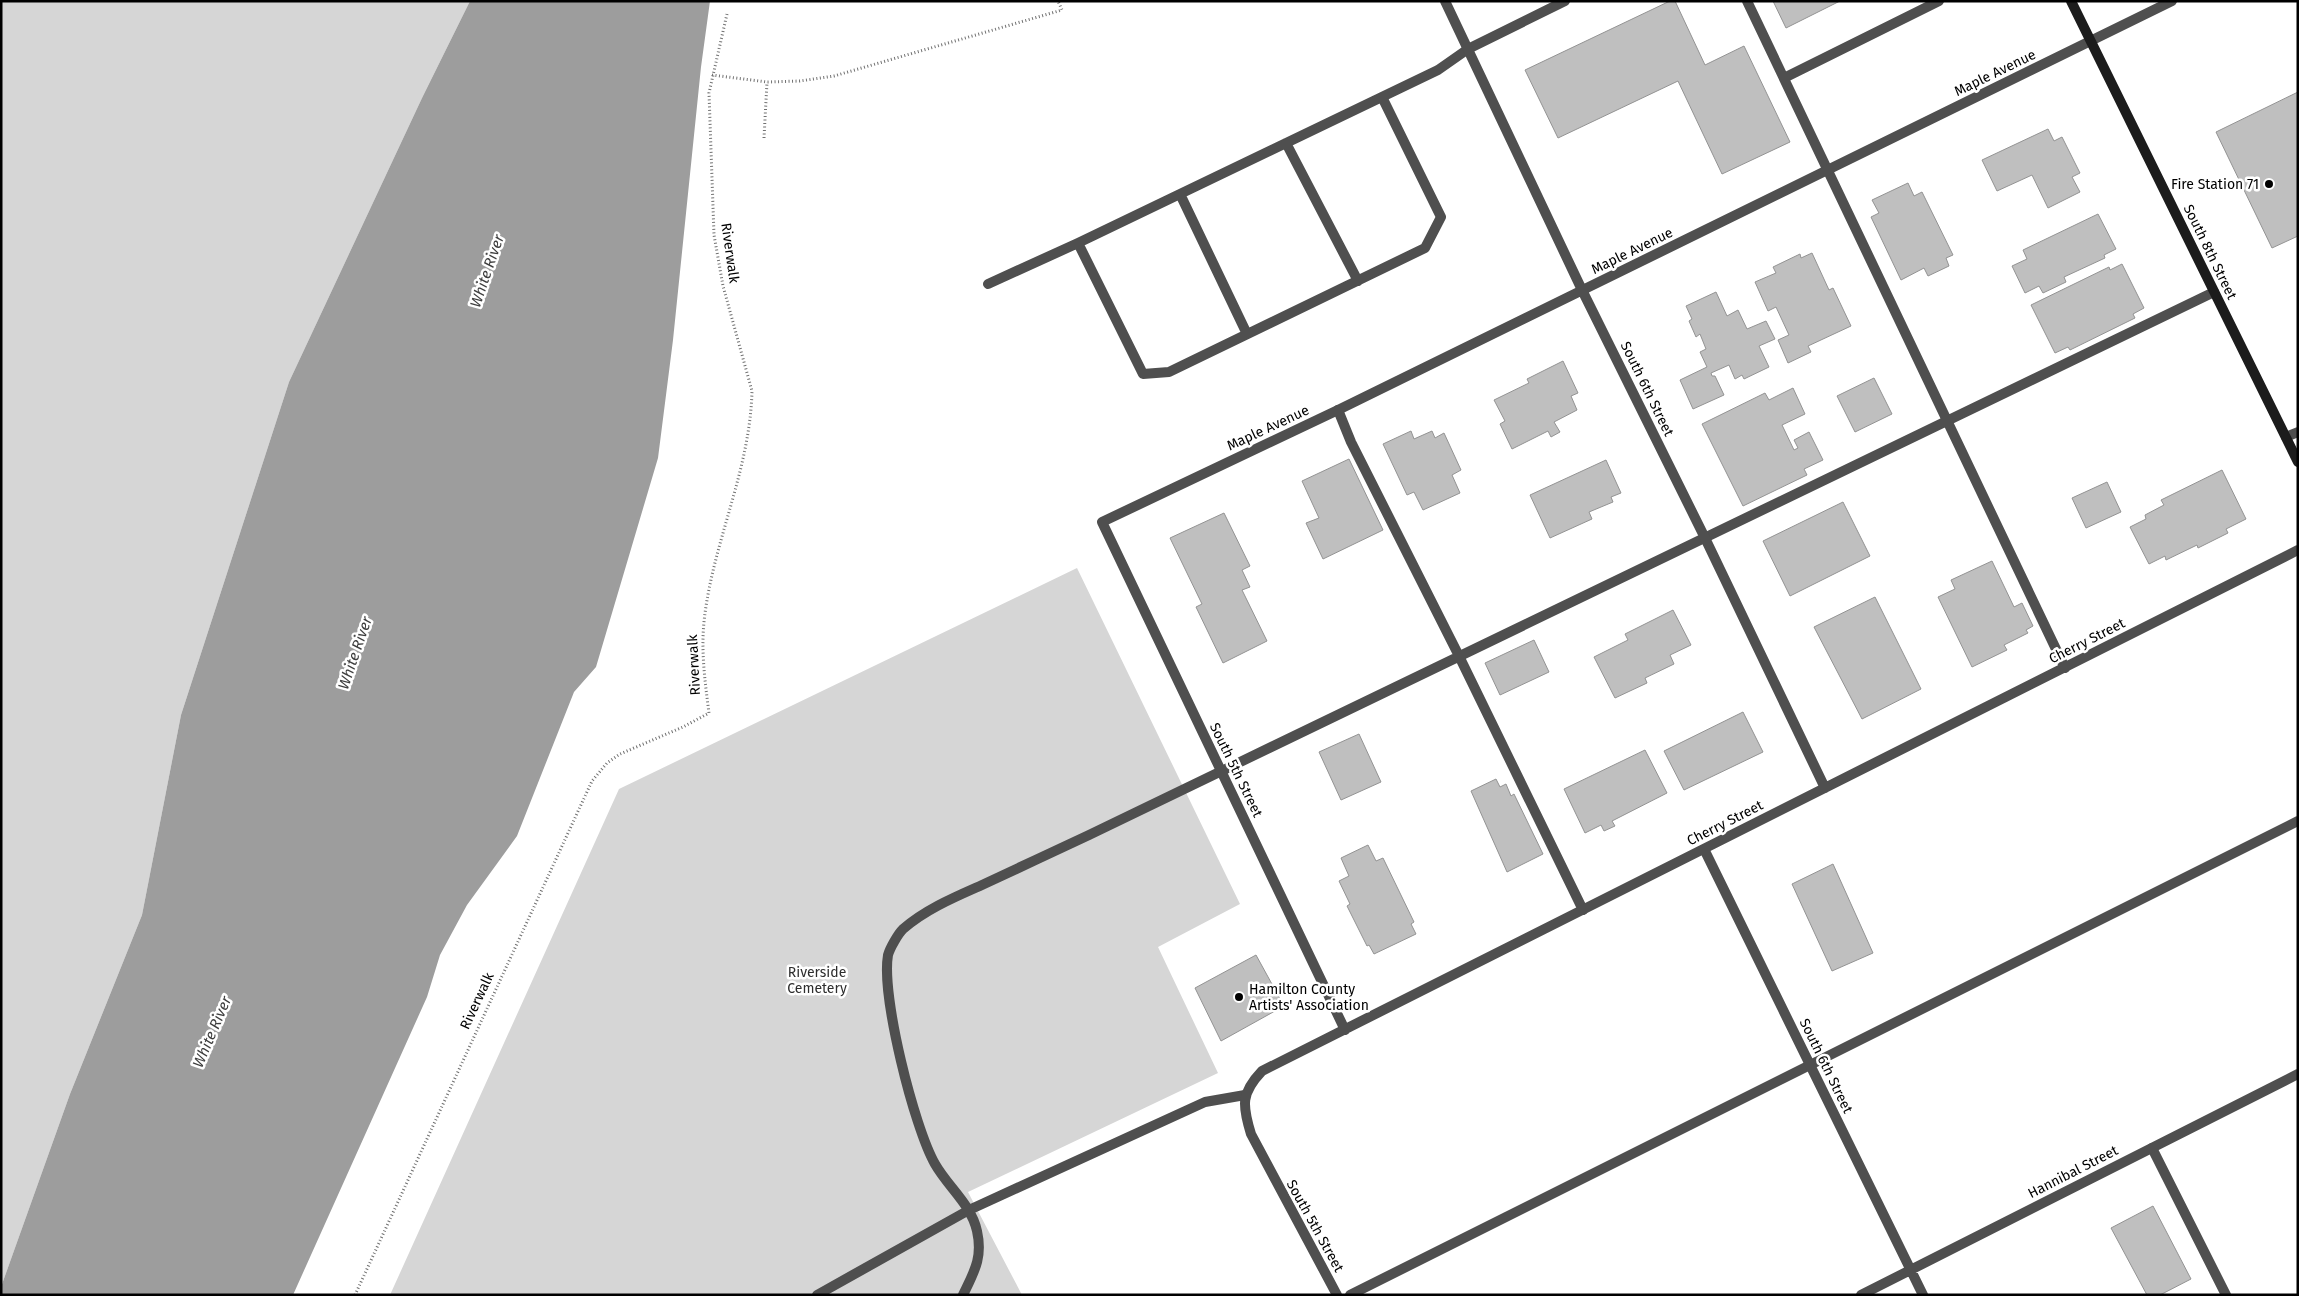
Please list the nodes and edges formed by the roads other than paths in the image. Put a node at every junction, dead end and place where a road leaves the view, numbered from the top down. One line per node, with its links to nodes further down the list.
1 (1445, 1): 8 (street, South 6th Street)
2 (1565, 1): 8 (street)
3 (1747, 1): 9 (street)
4 (1939, 1): 9 (street)
5 (2071, 1): 7 (street, South 8th Street)
6 (2172, 1): 7 (street, Maple Avenue)
7 (2090, 41): 12 (street, Maple Avenue); 18 (street, South 8th Street)
8 (1468, 49): 10 (street); 17 (street, South 6th Street)
9 (1784, 78): 12 (street)
10 (1382, 97): 11 (street); 15 (street)
11 (1286, 143): 13 (street); 15 (street)
12 (1828, 170): 17 (street, Maple Avenue); 21 (street)
13 (1180, 194): 14 (street); 19 (street)
14 (1078, 243): 16 (street); 19 (street)
15 (1358, 281): 19 (street)
16 (988, 284)
17 (1582, 290): 20 (street, Maple Avenue); 26 (street, South 6th Street)
18 (2214, 292): 21 (street); 23 (street, South 8th Street)
19 (1247, 334)
20 (1338, 410): 25 (street, Maple Avenue); 28 (street)
21 (1948, 421): 26 (street); 29 (street)
22 (2298, 432): 23 (street)
23 (2286, 438): 24 (street, South 8th Street)
24 (2298, 462)
25 (1102, 522): 30 (street, South 5th Street)
26 (1705, 538): 28 (street); 31 (street, South 6th Street)
27 (2298, 550): 29 (street, Cherry Street)
28 (1459, 656): 30 (street); 34 (street)
29 (2065, 668): 31 (street, Cherry Street)
30 (1221, 771): 35 (street, South 5th Street); 40 (street)
31 (1825, 788): 33 (street, Cherry Street)
32 (2298, 821): 36 (street)
33 (1704, 849): 34 (street, Cherry Street); 36 (street, South 6th Street)
34 (1583, 910): 35 (street, Cherry Street)
35 (1345, 1030): 38 (street, Cherry Street)
36 (1810, 1065): 41 (street, South 6th Street); 45 (street)
37 (2298, 1074): 39 (street, Hannibal Street)
38 (1245, 1095): 40 (street); 44 (street, South 5th Street)
39 (2152, 1148): 41 (street, Hannibal Street); 48 (street)
40 (969, 1210): 42 (street); 43 (street)
41 (1911, 1270): 46 (street, Hannibal Street); 47 (street, South 6th Street)
42 (817, 1295)
43 (963, 1295)
44 (1337, 1295)
45 (1350, 1295)
46 (1861, 1295)
47 (1923, 1295)
48 (2226, 1295)

